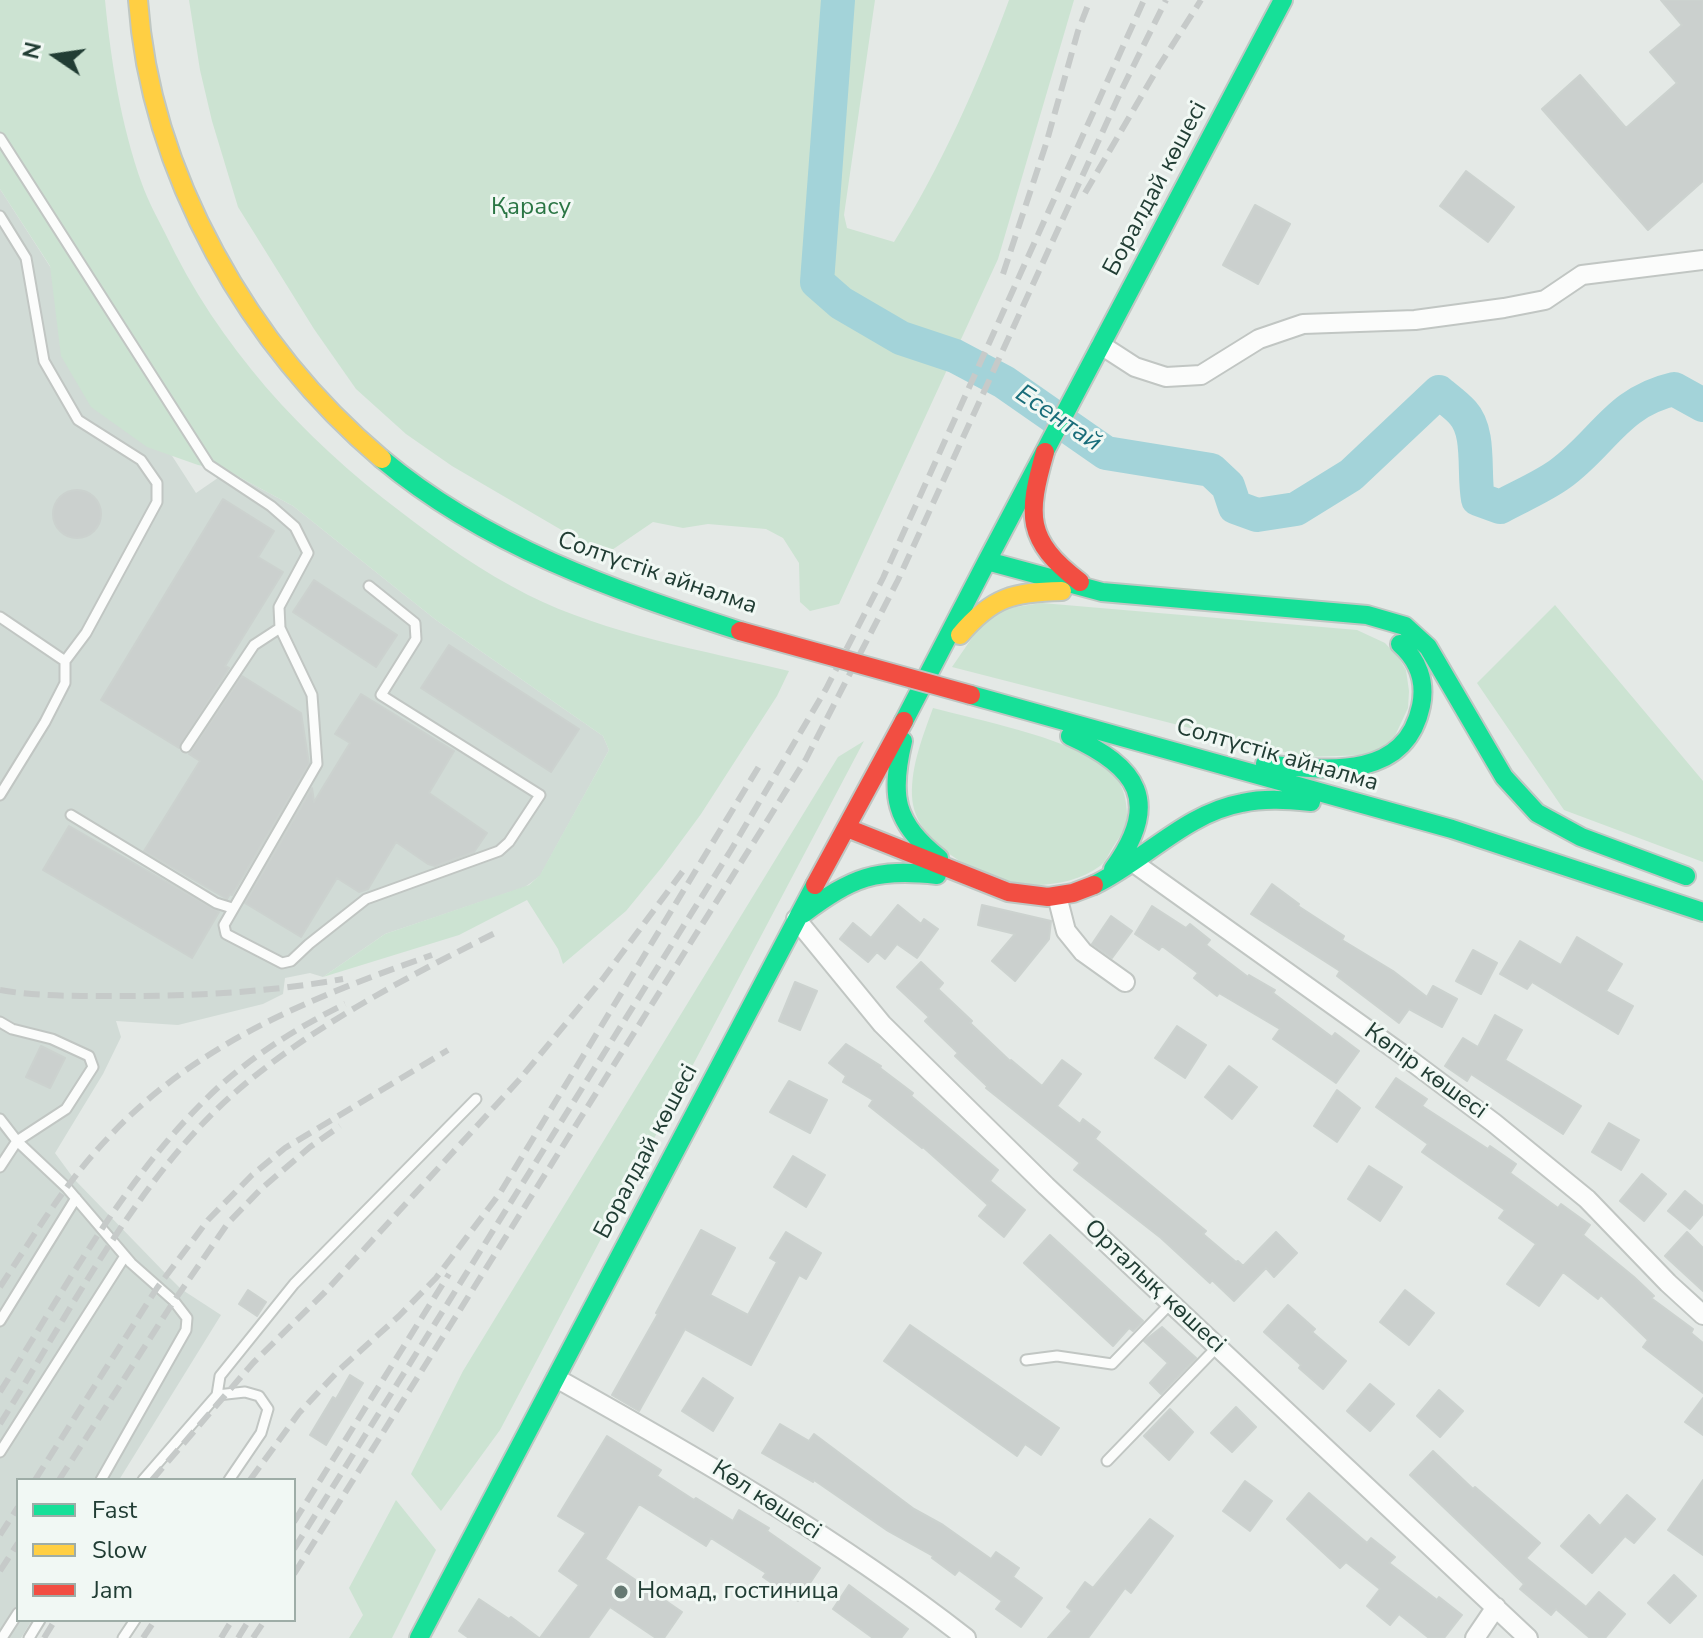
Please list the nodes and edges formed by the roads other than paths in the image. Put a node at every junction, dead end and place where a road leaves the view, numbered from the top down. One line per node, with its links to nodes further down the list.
1 (138, 0): 16 (main road, Солтүстік айналма, bridge)
2 (1283, 0): 6 (main road, Боралдай көшесі)
3 (0, 138): 13 (lane)
4 (0, 216): 14 (lane)
5 (1703, 260): 6 (street)
6 (1101, 345): 7 (main road, Боралдай көшесі)
7 (1045, 452): 8 (main road, Боралдай көшесі); 10 (main road)
8 (987, 561): 10 (main road); 15 (main road, Боралдай көшесі)
9 (369, 586): 28 (lane)
10 (1102, 592): 11 (main road); 15 (main road)
11 (1339, 613): 18 (main road); 25 (main road)
12 (0, 617): 14 (lane)
13 (280, 628): 17 (lane); 28 (lane)
14 (65, 661): 19 (lane)
15 (926, 682): 22 (main road, Боралдай көшесі); 26 (main road)
16 (995, 701): 18 (main road, Солтүстік айналма); 24 (main road)
17 (186, 747)
18 (1197, 758): 20 (main road, Солтүстік айналма)
19 (0, 795)
20 (1384, 811): 23 (main road, Солтүстік айналма); 24 (main road)
21 (71, 815): 28 (lane)
22 (847, 828): 26 (main road); 30 (main road, Боралдай көшесі)
23 (1452, 829): 25 (main road, Солтүстік айналма); 29 (main road, Солтүстік айналма)
24 (1128, 859): 27 (main road); 40 (street, Көпір көшесі)
25 (1694, 878)
26 (981, 883): 27 (main road); 30 (main road)
27 (1057, 896): 31 (street)
28 (232, 908)
29 (1703, 912)
30 (796, 919): 39 (street, Орталық көшесі); 44 (main road, Боралдай көшесі)
31 (1125, 982)
32 (0, 1022): 35 (lane)
33 (476, 1099): 45 (lane)
34 (0, 1119): 35 (lane)
35 (17, 1141): 36 (lane); 37 (lane)
36 (0, 1167)
37 (76, 1198): 38 (lane); 41 (lane)
38 (125, 1256): 46 (lane); 48 (lane)
39 (1171, 1303): 42 (street, Орталық көшесі); 43 (lane)
40 (1703, 1315)
41 (0, 1321)
42 (1218, 1346): 47 (lane); 51 (street, Орталық көшесі)
43 (1026, 1360)
44 (556, 1378): 54 (main road, Боралдай көшесі); 55 (street, Көл көшесі)
45 (217, 1395): 49 (lane); 50 (lane)
46 (0, 1452)
47 (1107, 1461)
48 (102, 1478)
49 (145, 1478)
50 (230, 1478)
51 (1496, 1607): 56 (street); 57 (street, Орталық көшесі)
52 (16, 1616): 53 (lane)
53 (2, 1638)
54 (419, 1638)
55 (966, 1638)
56 (1475, 1638)
57 (1528, 1638)

